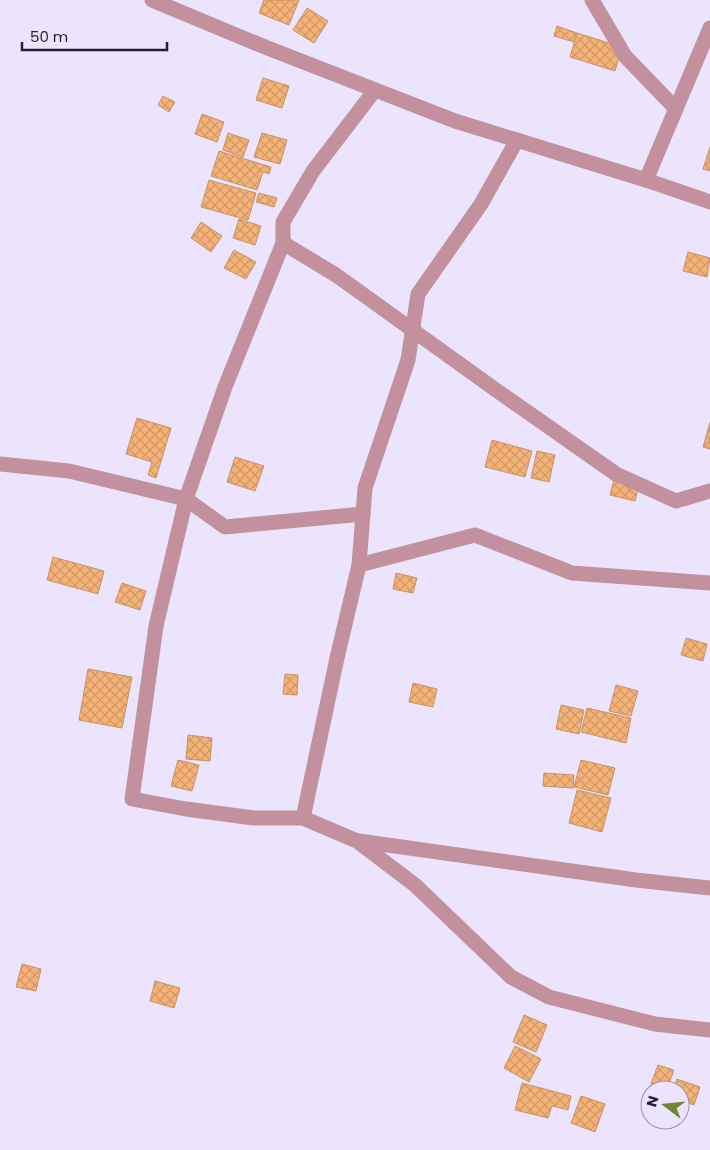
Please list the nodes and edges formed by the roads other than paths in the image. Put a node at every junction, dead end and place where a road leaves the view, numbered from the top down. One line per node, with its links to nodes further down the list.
1 (152, 0): 4 (street)
2 (592, 0): 5 (street)
3 (710, 28): 5 (street)
4 (374, 90): 6 (street); 9 (street)
5 (676, 109): 7 (street)
6 (518, 140): 7 (street); 10 (street)
7 (646, 180): 8 (street)
8 (710, 202)
9 (283, 243): 10 (street); 13 (street)
10 (412, 330): 12 (street); 14 (street)
11 (0, 464): 13 (street)
12 (710, 491)
13 (186, 499): 14 (street); 17 (street)
14 (363, 514): 15 (street)
15 (359, 565): 16 (street); 17 (street)
16 (710, 583)
17 (304, 818): 18 (street)
18 (357, 841): 19 (street); 20 (street)
19 (710, 888)
20 (710, 1030)

